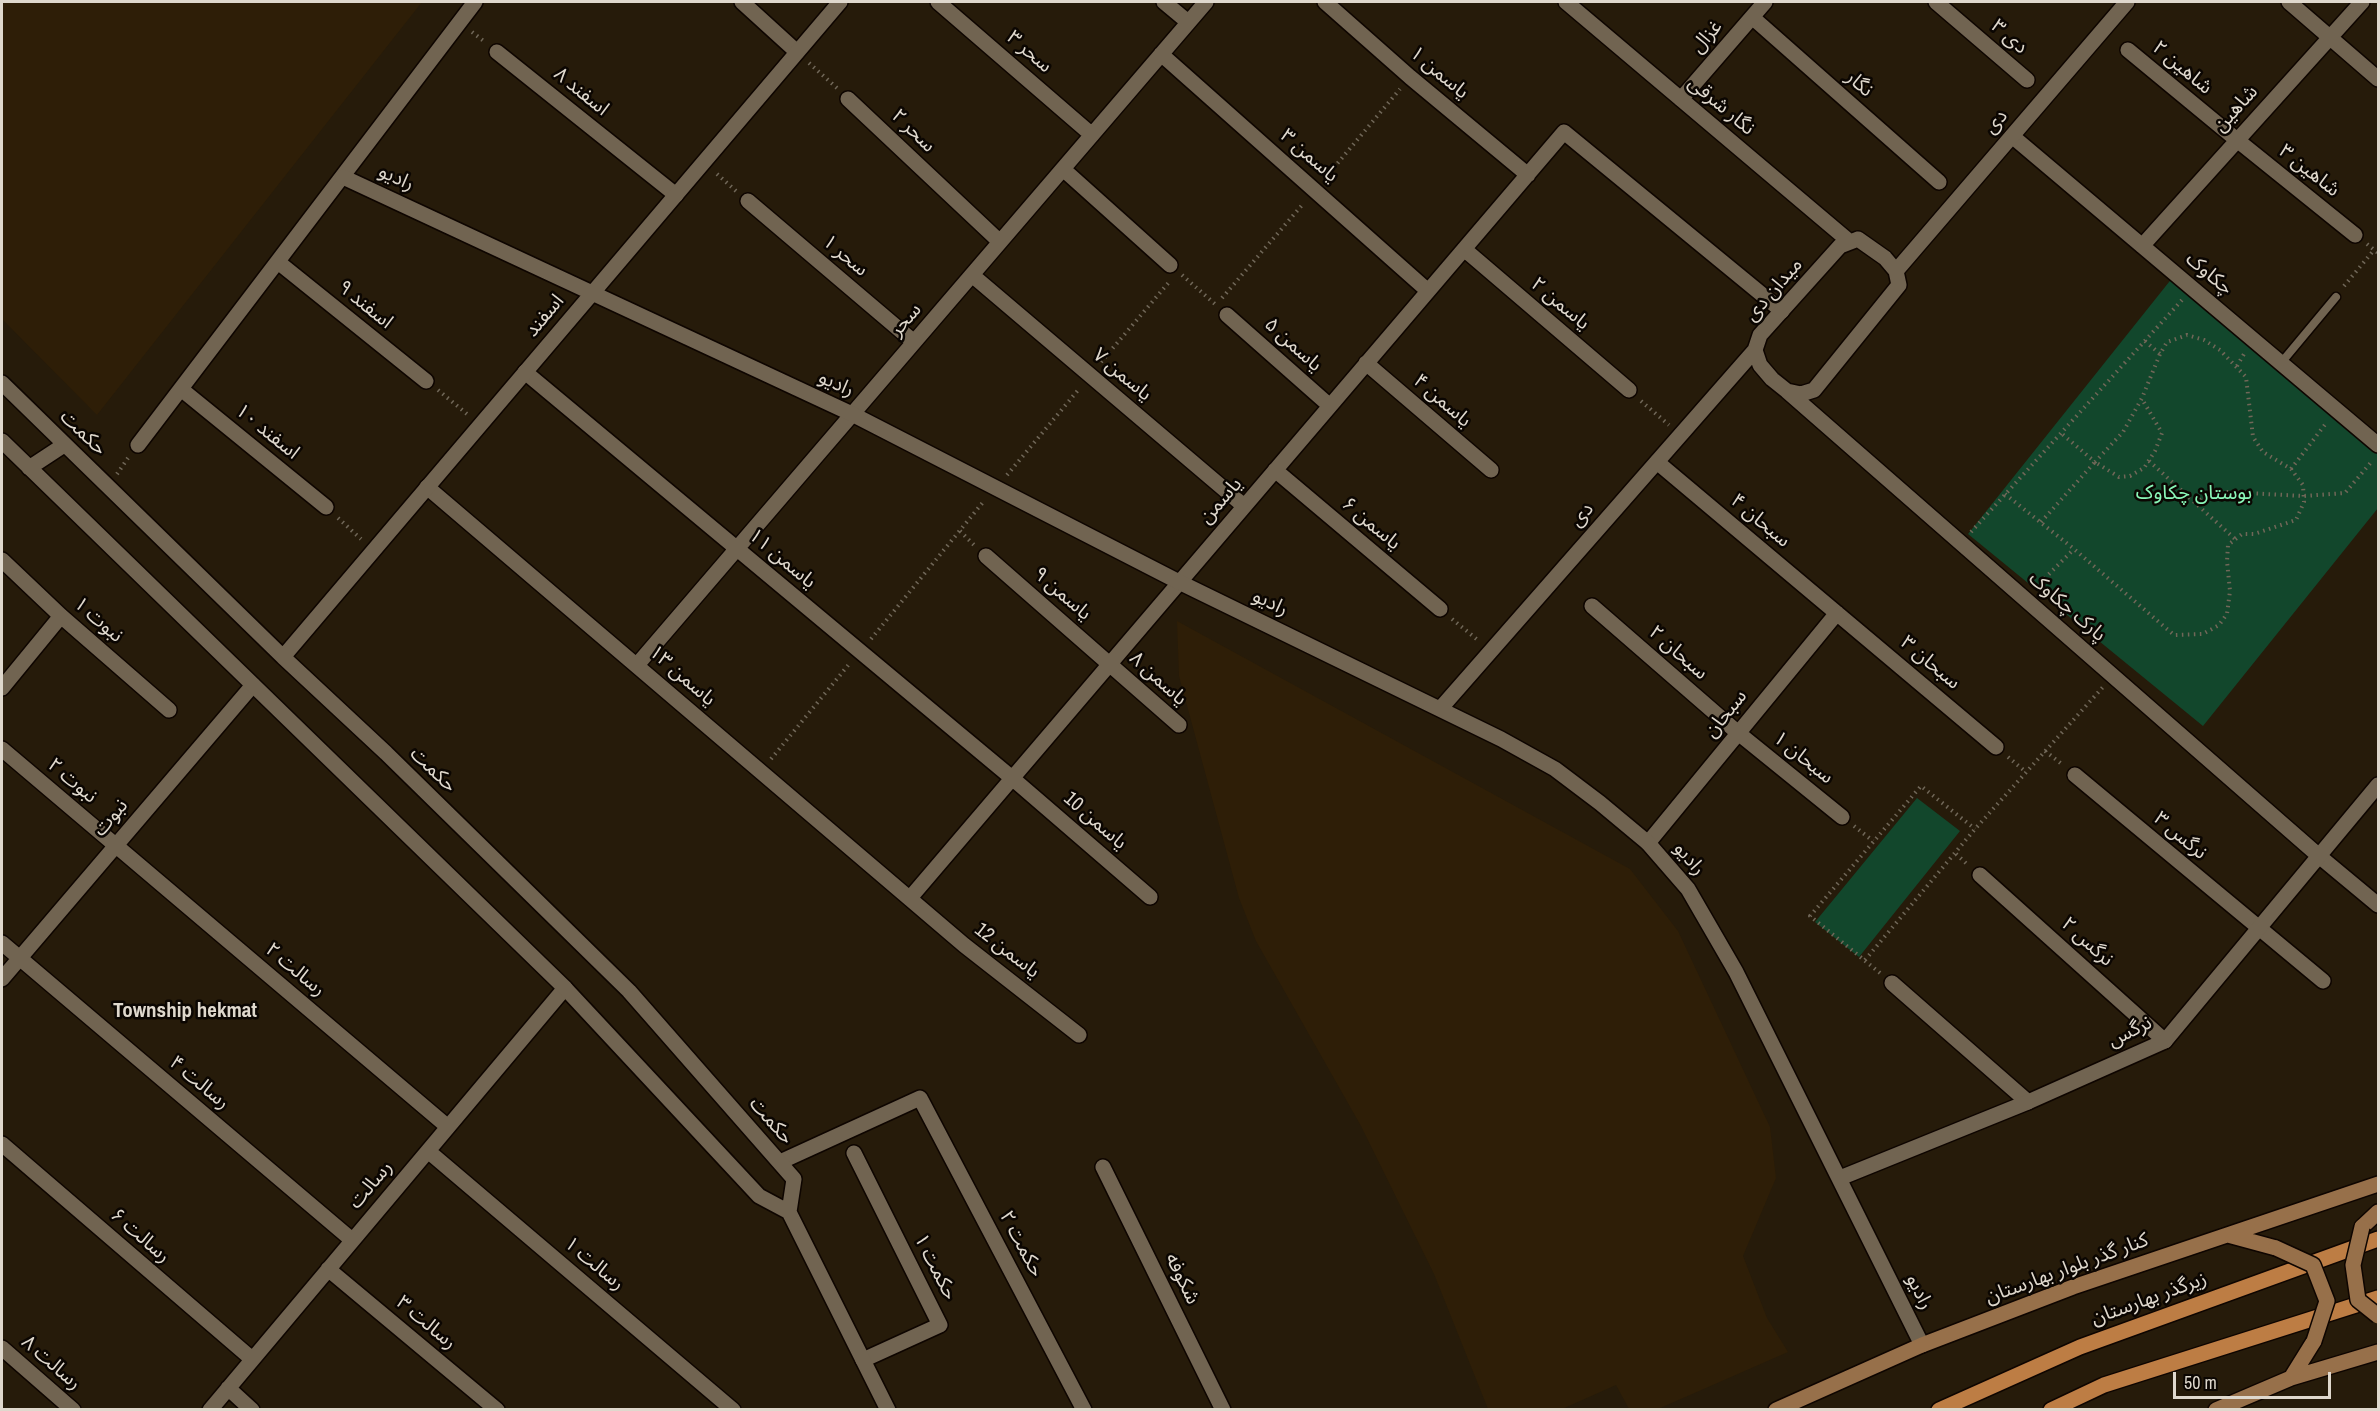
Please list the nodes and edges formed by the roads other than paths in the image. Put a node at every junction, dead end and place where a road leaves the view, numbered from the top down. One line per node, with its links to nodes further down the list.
1 (475, 2): 30 (street)
2 (742, 2): 19 (street)
3 (840, 2): 19 (street, اسفند)
4 (938, 2): 25 (street, سحر ۳)
5 (1164, 2): 15 (street)
6 (1206, 2): 15 (street, سحر)
7 (1325, 2): 29 (street, یاسمن ۱)
8 (1566, 2): 24 (street, نگار شرقی)
9 (1765, 2): 14 (street, غزال)
10 (1936, 2): 22 (street, دی ۳)
11 (2127, 2): 26 (street, دی)
12 (2289, 2): 16 (street)
13 (2362, 2): 16 (street, شاهین)
14 (1752, 17): 24 (street, غزال); 31 (street, نگار)
15 (1188, 22): 20 (street, سحر)
16 (2330, 37): 21 (street); 27 (street, شاهین)
17 (2128, 50): 27 (street, شاهین ۲)
18 (497, 52): 32 (street, اسفند ۸)
19 (797, 52): 32 (street, اسفند)
20 (1161, 54): 25 (street, سحر); 43 (street, یاسمن ۳)
21 (2379, 79)
22 (2027, 80)
23 (848, 99): 35 (street, سحر ۲)
24 (1682, 99): 36 (street, نگار شرقی)
25 (1092, 135): 28 (street, سحر)
26 (2012, 136): 37 (street, چکاوک); 41 (street, دی)
27 (2237, 140): 34 (street, شاهین ۳); 37 (street, شاهین)
28 (1063, 169): 35 (street, سحر); 40 (street)
29 (1528, 175): 38 (street, یاسمن); 46 (street, یاسمن)
30 (343, 177): 39 (street); 44 (street, رادیو)
31 (1939, 182)
32 (676, 195): 44 (street, اسفند)
33 (748, 201): 48 (street, سحر ۱)
34 (2355, 235)
35 (1000, 242): 42 (street, سحر)
36 (1850, 242): 41 (street); 46 (street, میدان دی)
37 (2142, 246): 51 (street, چکاوک)
38 (1464, 249): 43 (street, یاسمن); 56 (street, یاسمن ۲)
39 (278, 262): 53 (street, اسفند ۹); 55 (street)
40 (1174, 268)
41 (1896, 271): 57 (street)
42 (972, 275): 48 (street, سحر); 69 (street, یاسمن ۷)
43 (1428, 291): 50 (street, یاسمن)
44 (593, 292): 52 (street, اسفند); 59 (street, رادیو)
45 (2336, 297): 51 (lane)
46 (1782, 311): 49 (street, میدان دی)
47 (1227, 315): 58 (street, یاسمن ۵)
48 (914, 342): 59 (street, سحر)
49 (1755, 350): 57 (street, میدان دی); 64 (street, دی)
50 (1366, 363): 58 (street, یاسمن); 67 (street, یاسمن ۴)
51 (2281, 363): 63 (street, چکاوک)
52 (525, 372): 68 (street, اسفند); 71 (street, یاسمن ۱۱)
53 (426, 381)
54 (2, 383): 61 (street, حکمت)
55 (181, 389): 62 (street); 70 (street, اسفند ۱۰)
56 (1629, 390)
57 (1787, 391): 96 (street, پارک چکاوک)
58 (1330, 406): 66 (street, یاسمن)
59 (852, 414): 71 (street, سحر); 74 (street, رادیو)
60 (2, 441): 65 (street)
61 (64, 445): 65 (street); 79 (street, حکمت)
62 (138, 445)
63 (2379, 445)
64 (1657, 462): 77 (street, سبحان ۴); 84 (street, دی)
65 (29, 468): 82 (street)
66 (1275, 470): 69 (street, یاسمن); 76 (street, یاسمن ۶)
67 (1491, 470)
68 (427, 487): 79 (street, اسفند); 81 (street, یاسمن ۱۳)
69 (1244, 506): 74 (street, یاسمن)
70 (326, 507)
71 (737, 548): 81 (street, سحر); 91 (street, یاسمن ۱۱)
72 (986, 556): 80 (street, یاسمن ۹)
73 (2, 560): 78 (street, نبوت ۱)
74 (1179, 582): 80 (street, یاسمن); 84 (street, رادیو)
75 (1592, 606): 87 (street, سبحان ۲)
76 (1440, 609)
77 (1837, 613): 87 (street, سبحان); 88 (street, سبحان ۳)
78 (61, 616): 83 (street); 85 (street, نبوت ۱)
79 (283, 657): 115 (street, حکمت)
80 (1110, 664): 86 (street, یاسمن ۸); 91 (street, یاسمن)
81 (637, 665): 99 (street, یاسمن ۱۳)
82 (253, 685): 95 (street, نبوت); 107 (street)
83 (2, 688)
84 (1440, 709): 94 (street, رادیو)
85 (169, 710)
86 (1179, 725)
87 (1737, 732): 93 (street, سبحان ۱); 94 (street, سبحان)
88 (1996, 747)
89 (2, 749): 95 (street, نبوت ۲)
90 (2075, 775): 101 (street, نرگس ۳)
91 (1012, 778): 98 (street, یاسمن 10); 99 (street, یاسمن)
92 (2379, 785): 96 (street, نرگس)
93 (1842, 817)
94 (1648, 843): 117 (street, رادیو)
95 (116, 845): 103 (street, نبوت); 111 (street, رسالت ۲)
96 (2319, 856): 100 (street, پارک چکاوک); 101 (street, نرگس)
97 (1980, 875): 109 (street, نرگس ۲)
98 (1150, 897)
99 (910, 898): 108 (street, یاسمن 12)
100 (2379, 905)
101 (2259, 928): 105 (street, نرگس ۳); 109 (street, نرگس)
102 (2, 942): 103 (street, رسالت ۴)
103 (20, 958): 104 (street, نبوت); 123 (street, رسالت ۴)
104 (2, 979)
105 (2323, 981)
106 (1892, 983): 110 (street)
107 (565, 988): 111 (street, رسالت); 119 (street)
108 (1079, 1035)
109 (2165, 1041): 110 (street, نرگس)
110 (2028, 1101): 117 (street, نرگس)
111 (448, 1127): 113 (street, رسالت)
112 (2, 1144): 130 (street, رسالت ۶)
113 (428, 1151): 123 (street, رسالت); 134 (street, رسالت ۱)
114 (854, 1153): 131 (street, حکمت ۱)
115 (780, 1162): 119 (street, حکمت); 140 (street, حکمت ۲)
116 (1103, 1167): 141 (street, شکوفه)
117 (1840, 1178): 127 (street, رادیو)
118 (2379, 1184): 121 (main road, کنار گذر بلوار بهارستان)
119 (789, 1212): 131 (street)
120 (2379, 1212): 126 (main road, bridge)
121 (2228, 1235): 127 (main road, کنار گذر بلوار بهارستان); 132 (main road, bridge)
122 (2379, 1239): 143 (main road, زیرگذر بهارستان)
123 (352, 1240): 124 (street, رسالت)
124 (328, 1269): 130 (street, رسالت); 138 (street, رسالت ۳)
125 (2379, 1298): 144 (main road)
126 (2379, 1316)
127 (1922, 1345): 142 (main road, کنار گذر بلوار بهارستان)
128 (2, 1348): 135 (street, رسالت ۸)
129 (2377, 1355): 132 (main road)
130 (252, 1359): 133 (street, رسالت)
131 (863, 1360): 139 (street)
132 (2291, 1378): 145 (main road)
133 (228, 1388): 136 (street, رسالت); 137 (street)
134 (732, 1409)
135 (73, 1410)
136 (210, 1410)
137 (252, 1410)
138 (497, 1410)
139 (888, 1410)
140 (1084, 1410)
141 (1223, 1410)
142 (1776, 1410)
143 (1939, 1410)
144 (2051, 1410)
145 (2216, 1410)

